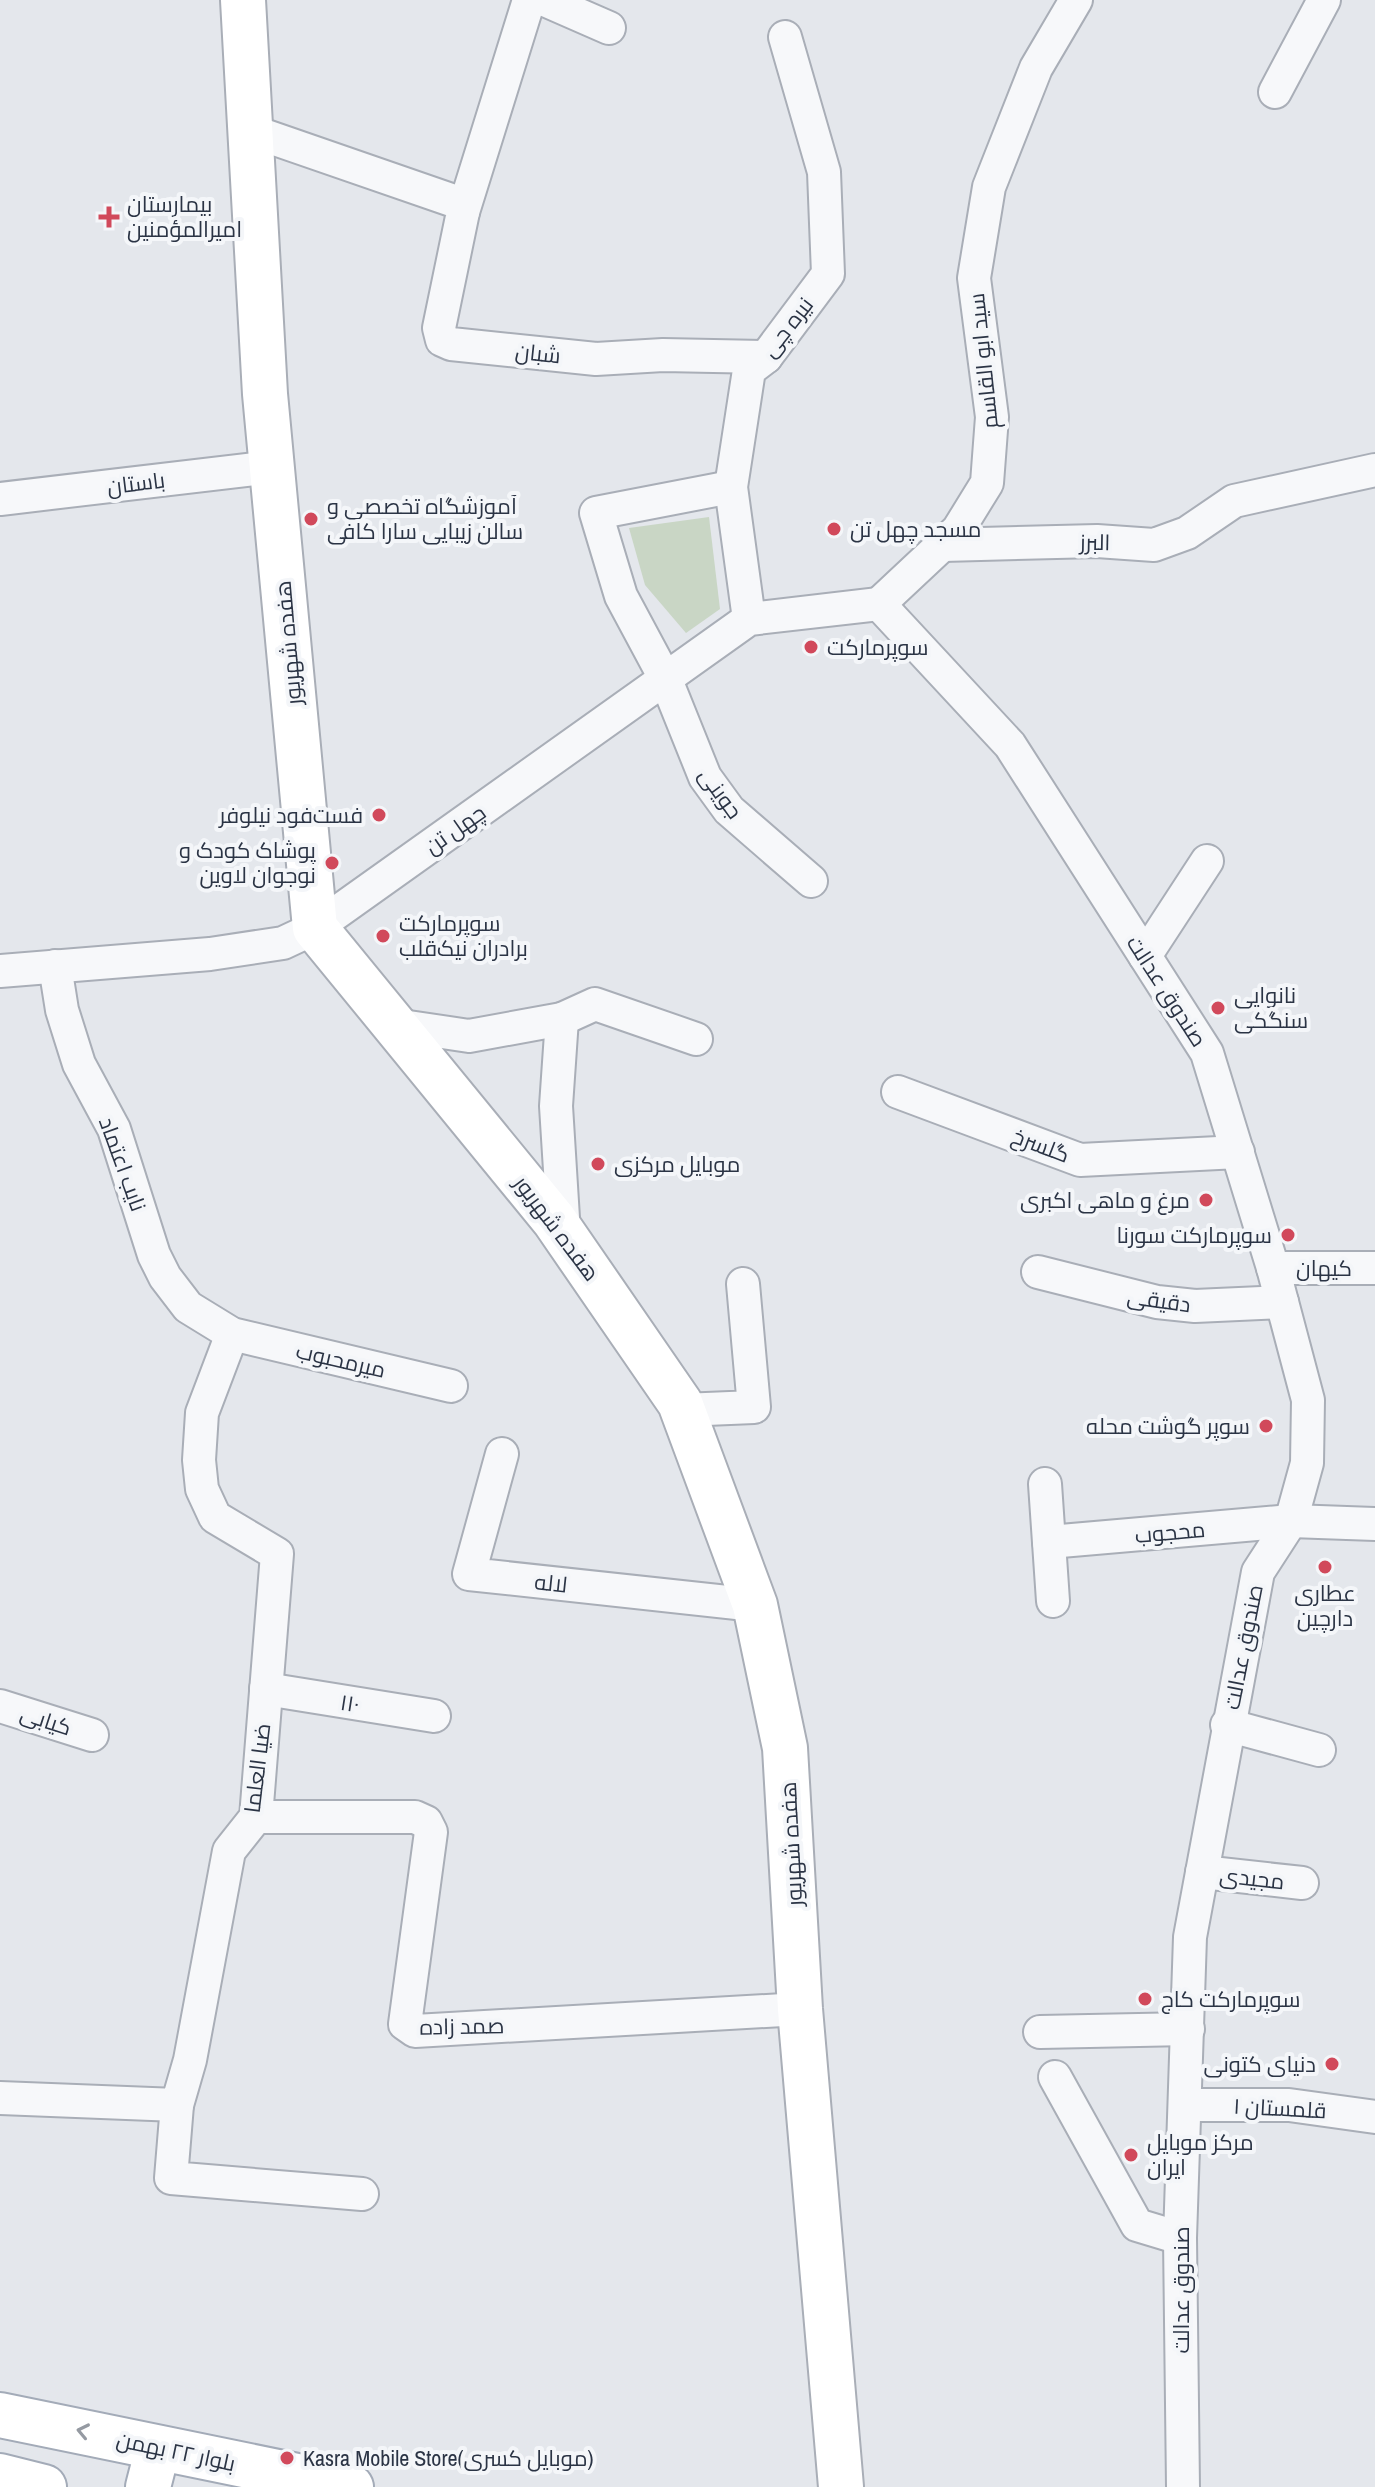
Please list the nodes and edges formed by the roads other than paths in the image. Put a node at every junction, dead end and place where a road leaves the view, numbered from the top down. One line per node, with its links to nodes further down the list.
1 (243, 0): 9 (main road, هفده شهریور)
2 (529, 0): 10 (street, شبان)
3 (545, 0): 6 (street)
4 (1076, 0): 16 (street, سید ابو القاسم)
5 (1324, 0): 8 (street)
6 (609, 28)
7 (785, 37): 11 (street, نیره چی)
8 (1275, 92)
9 (249, 130): 10 (street); 12 (main road, هفده شهریور)
10 (463, 212): 11 (street, شبان)
11 (766, 357): 14 (street, نیره چی)
12 (271, 467): 15 (street, باستان); 22 (main road, هفده شهریور)
13 (1375, 470): 16 (street, البرز)
14 (731, 487): 18 (street, نیره چی); 19 (street, جوینی)
15 (0, 499)
16 (943, 545): 17 (street, سید ابو القاسم)
17 (879, 604): 18 (street, چهل تن); 23 (street, صندوق عدالت)
18 (749, 619): 19 (street, چهل تن)
19 (666, 680): 21 (street, جوینی); 22 (street, چهل تن)
20 (1207, 861): 23 (street)
21 (811, 881)
22 (315, 928): 24 (street, چهل تن); 27 (main road, هفده شهریور)
23 (1145, 956): 30 (street, صندوق عدالت)
24 (55, 966): 25 (street, چهل تن); 37 (street, نایب اعتماد)
25 (0, 971)
26 (562, 1019): 27 (street); 28 (street); 31 (street)
27 (395, 1025): 31 (main road, هفده شهریور)
28 (696, 1039)
29 (898, 1092): 30 (street, گلسرخ)
30 (1238, 1152): 32 (street, صندوق عدالت)
31 (564, 1234): 39 (main road, هفده شهریور)
32 (1273, 1268): 33 (street, کیهان); 36 (street, صندوق عدالت)
33 (1375, 1268)
34 (1038, 1272): 36 (street, دقیقی)
35 (743, 1284): 39 (street)
36 (1282, 1302): 42 (street, صندوق عدالت)
37 (232, 1334): 38 (street, میرمحبوب); 47 (street, ضیا العلما)
38 (451, 1386)
39 (682, 1410): 46 (main road, هفده شهریور)
40 (502, 1454): 46 (street, لاله)
41 (1045, 1484): 44 (street)
42 (1291, 1521): 43 (street, محجوب); 44 (street, محجوب); 50 (street, صندوق عدالت)
43 (1375, 1524)
44 (1049, 1542): 45 (street)
45 (1053, 1601)
46 (755, 1605): 56 (main road, هفده شهریور)
47 (266, 1689): 49 (street, ۱۱۰); 53 (street, ضیا العلما)
48 (0, 1706): 51 (street, کیابی)
49 (434, 1716)
50 (1227, 1725): 52 (street); 54 (street, صندوق عدالت)
51 (92, 1735)
52 (1319, 1750)
53 (256, 1817): 56 (street, صمد زاده); 61 (street, ضیا العلما)
54 (1202, 1872): 55 (street, مجیدی); 57 (street, صندوق عدالت)
55 (1302, 1883)
56 (800, 2009): 71 (main road, هفده شهریور)
57 (1188, 2029): 58 (street); 62 (street, صندوق عدالت)
58 (1040, 2032)
59 (1055, 2077): 65 (street)
60 (0, 2098): 61 (street)
61 (177, 2105): 64 (street, ضیا العلما)
62 (1185, 2105): 63 (street, قلمستان ۱); 65 (street, صندوق عدالت)
63 (1375, 2117)
64 (362, 2194)
65 (1180, 2238): 72 (street, صندوق عدالت)
66 (0, 2415): 67 (main road, بلوار ۲۲ بهمن, one-way to 66)
67 (153, 2468): 70 (main road, بلوار ۲۲ بهمن)
68 (0, 2476): 69 (main road)
69 (44, 2487)
70 (351, 2487)
71 (841, 2487)
72 (1183, 2487)

